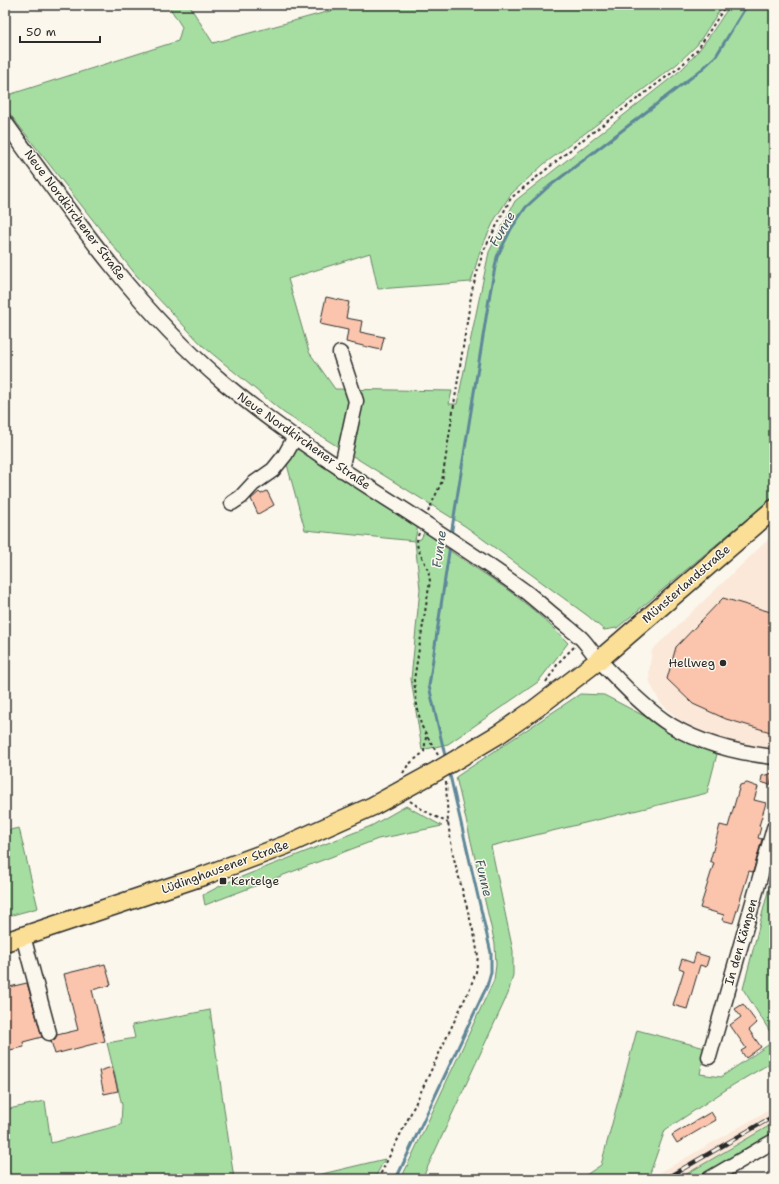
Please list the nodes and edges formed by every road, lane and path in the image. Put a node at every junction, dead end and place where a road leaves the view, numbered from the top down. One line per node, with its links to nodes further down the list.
1 (726, 5): 8 (path)
2 (5, 122): 4 (street, Neue Nordkirchener Straße)
3 (340, 353): 5 (street)
4 (295, 437): 5 (street, Neue Nordkirchener Straße); 6 (street)
5 (341, 470): 8 (street, Neue Nordkirchener Straße)
6 (232, 503)
7 (774, 509): 10 (main road, Münsterlandstraße)
8 (423, 522): 9 (street, Neue Nordkirchener Straße); 12 (path)
9 (581, 638): 10 (street, Neue Nordkirchener Straße); 11 (path)
10 (599, 660): 13 (street); 14 (main road, Lüdinghausener Straße, bridge)
11 (543, 687)
12 (426, 735): 14 (path); 15 (path)
13 (774, 757)
14 (441, 770): 15 (main road, Lüdinghausener Straße); 16 (path)
15 (400, 784): 16 (path); 18 (main road, Lüdinghausener Straße)
16 (448, 824): 23 (path)
17 (774, 828): 21 (street, In den Kämpen)
18 (23, 936): 19 (main road, Lüdinghausener Straße); 20 (street)
19 (5, 942)
20 (49, 1033)
21 (709, 1056)
22 (774, 1141): 24 (street)
23 (378, 1179)
24 (709, 1179)

